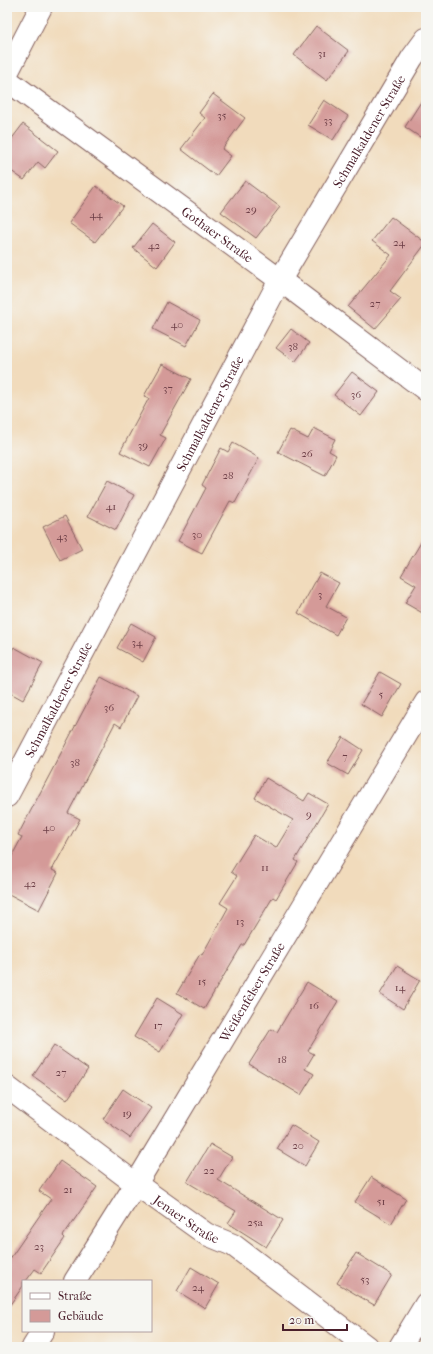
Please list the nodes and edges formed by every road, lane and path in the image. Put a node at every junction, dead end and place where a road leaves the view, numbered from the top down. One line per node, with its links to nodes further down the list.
1 (41, 7): 3 (street)
2 (426, 39): 5 (street, Schmalkaldener Straße)
3 (7, 73)
4 (7, 80): 5 (street, Gothaer Straße)
5 (280, 280): 6 (street, Gothaer Straße); 8 (street, Schmalkaldener Straße)
6 (426, 390)
7 (426, 702): 10 (street, Weißenfelser Straße)
8 (7, 796)
9 (7, 1087): 10 (street, Jenaer Straße)
10 (136, 1184): 11 (street, Weißenfelser Straße); 15 (street, Jenaer Straße)
11 (76, 1280)
12 (426, 1304): 16 (street)
13 (42, 1332): 14 (street)
14 (33, 1347)
15 (367, 1347)
16 (400, 1347)

